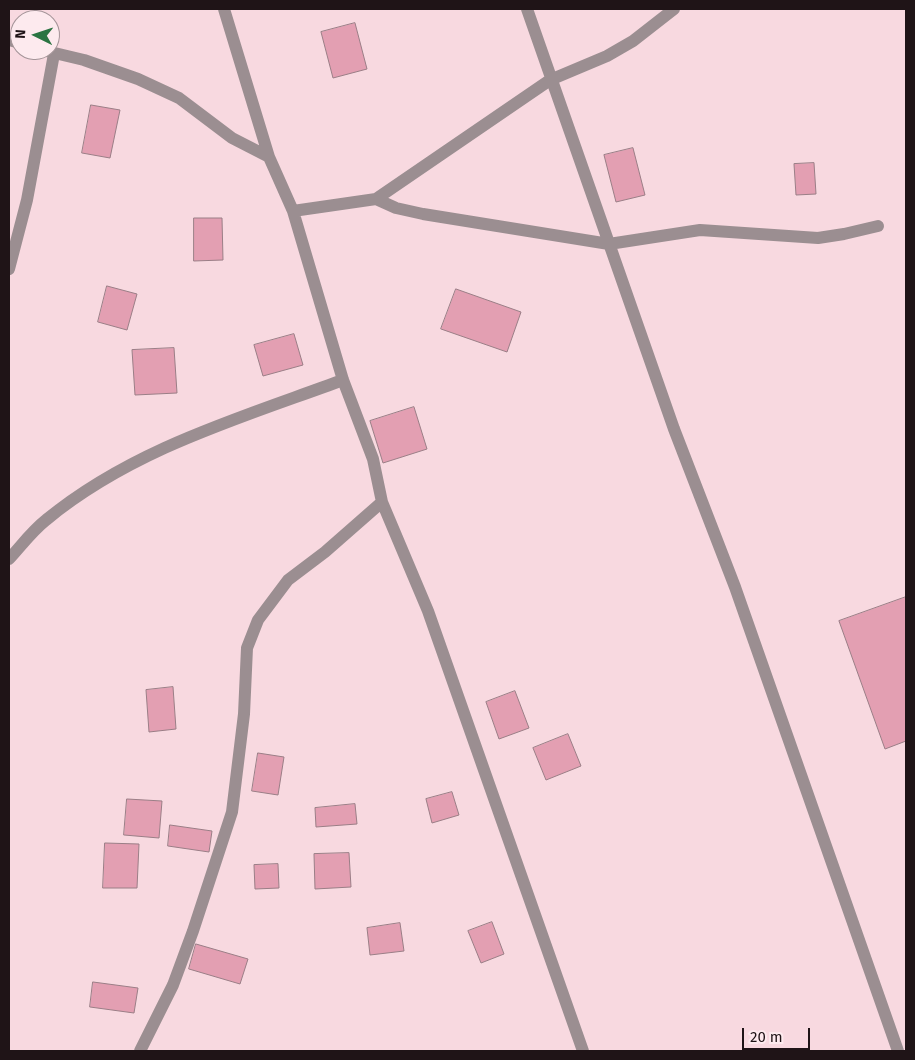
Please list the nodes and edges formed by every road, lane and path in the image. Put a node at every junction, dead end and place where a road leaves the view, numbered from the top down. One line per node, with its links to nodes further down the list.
1 (224, 9): 7 (street)
2 (526, 9): 6 (street)
3 (674, 9): 6 (street)
4 (60, 55): 7 (street)
5 (53, 60): 12 (street)
6 (550, 80): 8 (street); 11 (street)
7 (269, 156): 9 (street)
8 (376, 199): 9 (street); 11 (street)
9 (293, 211): 13 (street)
10 (878, 226): 11 (street)
11 (609, 244): 18 (street)
12 (9, 269)
13 (344, 380): 14 (street); 15 (street)
14 (382, 502): 16 (street); 17 (street)
15 (9, 559)
16 (140, 1051)
17 (583, 1051)
18 (898, 1051)

